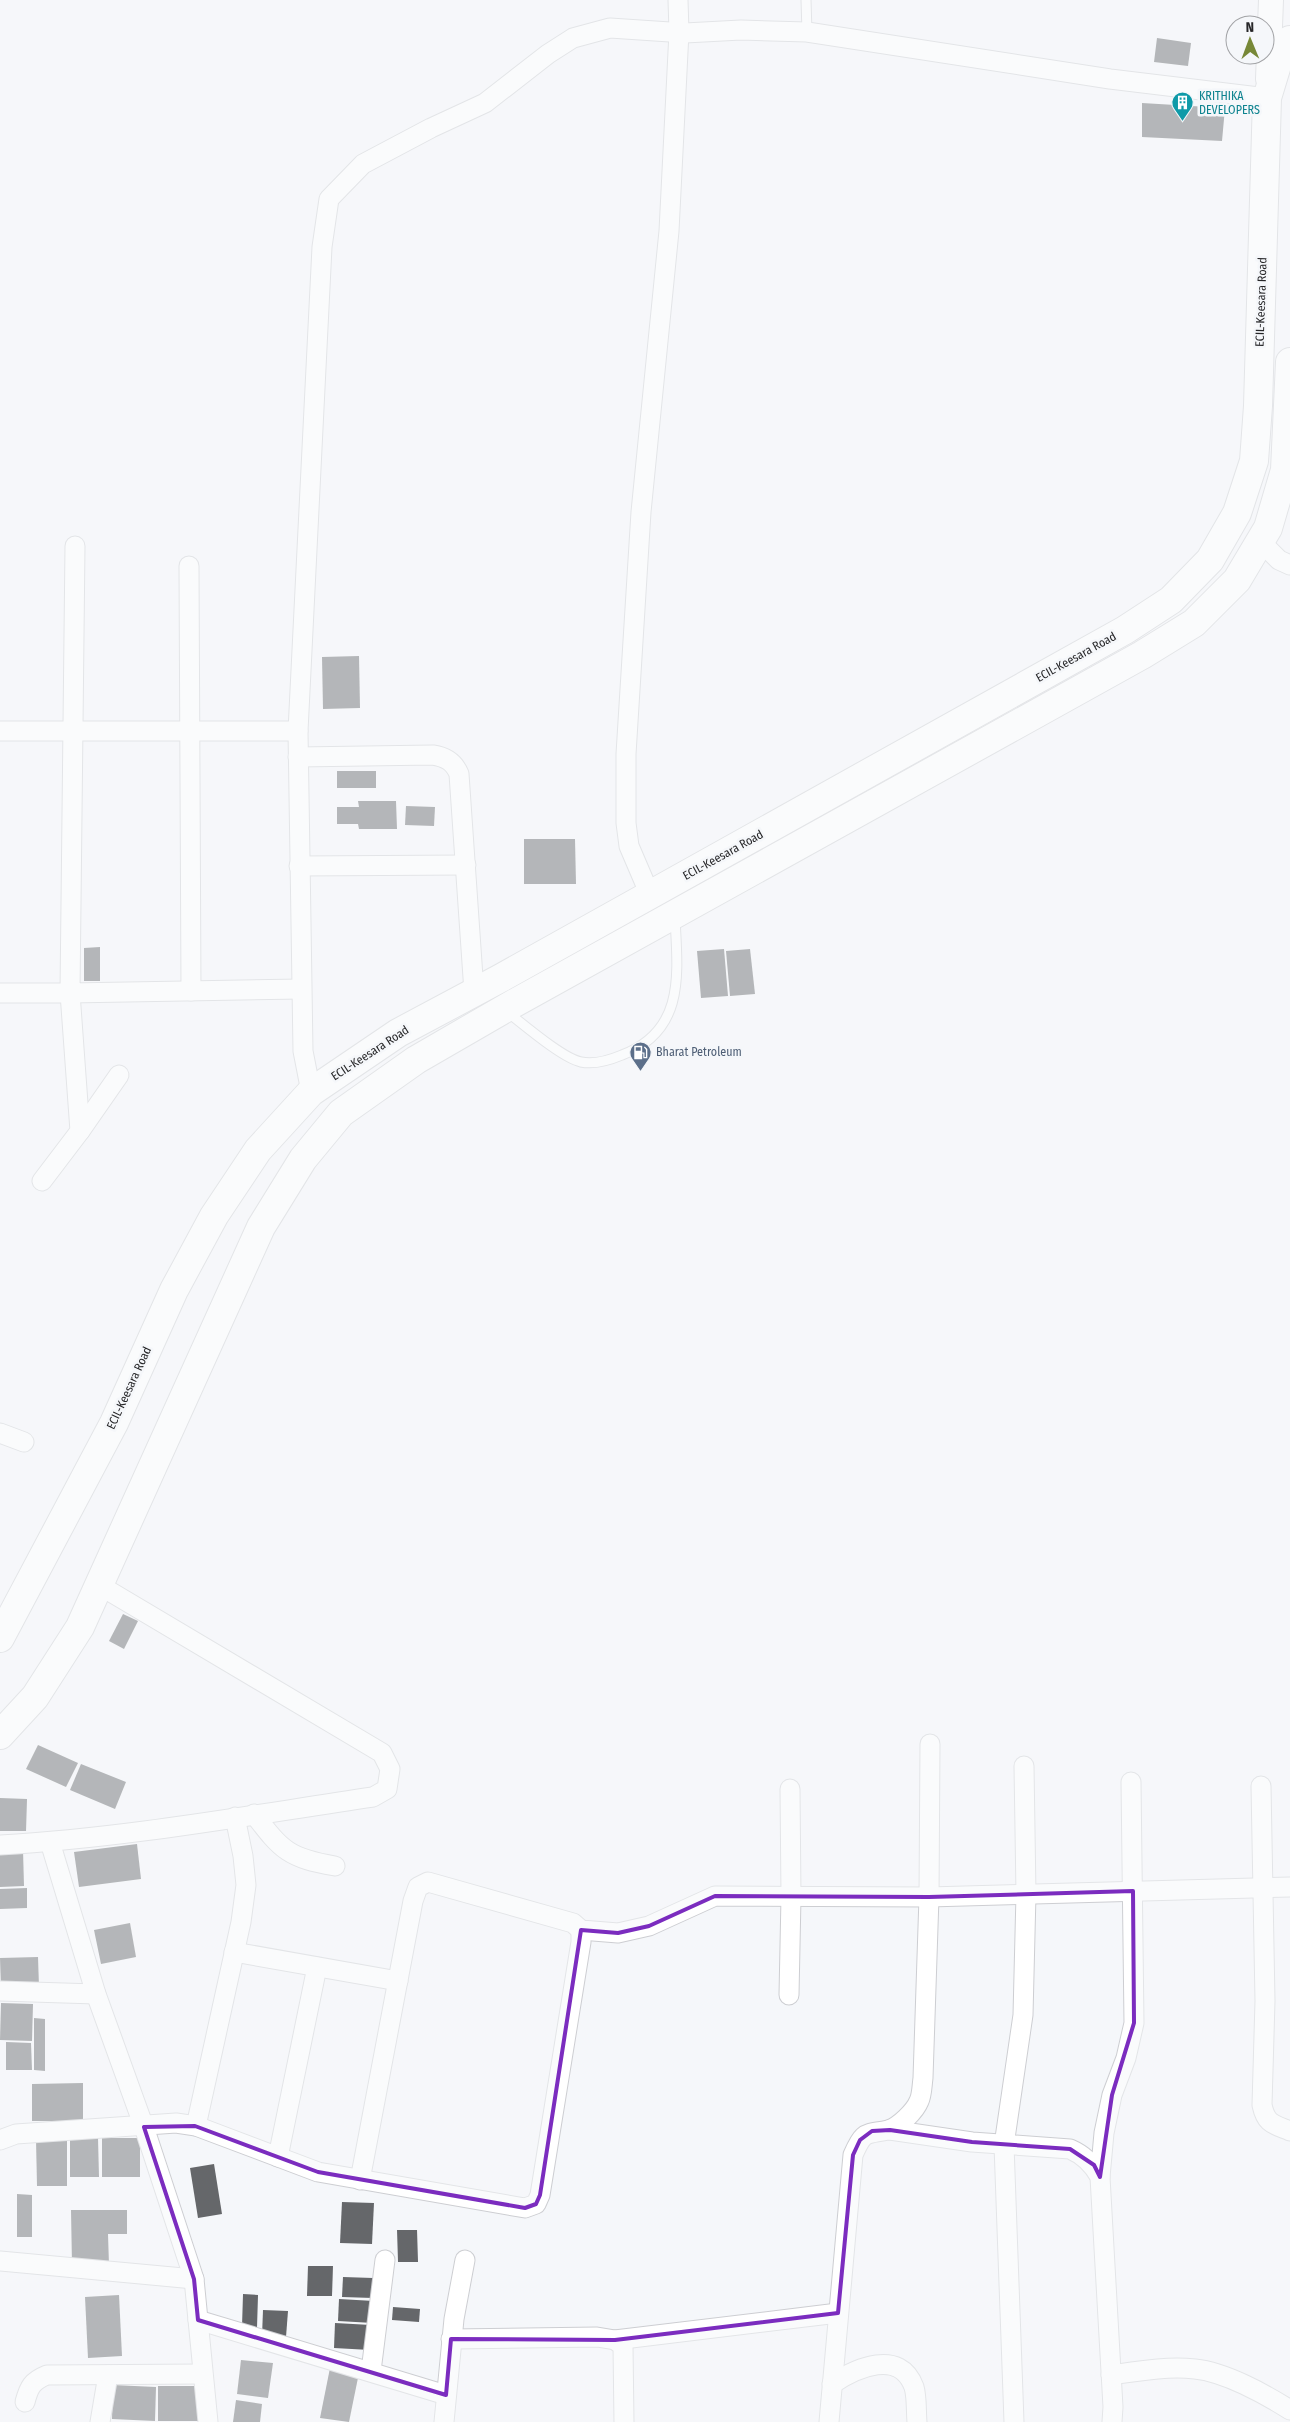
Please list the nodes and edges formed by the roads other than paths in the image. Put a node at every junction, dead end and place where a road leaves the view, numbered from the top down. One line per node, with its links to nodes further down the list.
1 (678, 0): 4 (street)
2 (806, 0): 5 (lane)
3 (1271, 0): 7 (street)
4 (679, 32): 5 (street); 16 (street); 20 (street)
5 (807, 32): 7 (street)
6 (1290, 40): 7 (main road, ECIL-Keesara Road)
7 (1267, 98): 20 (main road, ECIL-Keesara Road)
8 (1290, 362): 9 (main road)
9 (1260, 541): 11 (street); 21 (main road)
10 (75, 546): 13 (street)
11 (1290, 564)
12 (189, 566): 14 (street)
13 (75, 730): 14 (street); 15 (street); 26 (street)
14 (189, 730): 16 (street); 23 (street)
15 (0, 731)
16 (298, 731): 17 (street)
17 (298, 757): 18 (street); 19 (street)
18 (466, 865): 19 (street); 24 (street)
19 (299, 866): 22 (street)
20 (650, 895): 24 (main road, ECIL-Keesara Road)
21 (675, 914): 27 (main road); 27 (lane)
22 (301, 989): 23 (street); 29 (street)
23 (191, 991): 26 (street)
24 (474, 992): 27 (main road); 29 (main road, ECIL-Keesara Road)
25 (0, 993): 26 (street)
26 (70, 993): 30 (street)
27 (503, 1009): 34 (main road)
28 (119, 1075): 30 (street)
29 (311, 1092): 35 (main road, ECIL-Keesara Road)
30 (80, 1131): 31 (street)
31 (42, 1181)
32 (0, 1432): 33 (street)
33 (24, 1442)
34 (99, 1585): 36 (main road); 42 (street)
35 (0, 1638)
36 (0, 1735)
37 (930, 1744): 52 (street)
38 (1024, 1766): 50 (street)
39 (1131, 1782): 49 (street)
40 (1261, 1786): 48 (street)
41 (790, 1788): 51 (street)
42 (254, 1814): 43 (street); 46 (street)
43 (235, 1817): 44 (street); 54 (street)
44 (50, 1842): 45 (street); 58 (street)
45 (0, 1845)
46 (336, 1866)
47 (1290, 1887): 48 (street)
48 (1263, 1888): 49 (street); 63 (street)
49 (1133, 1890): 50 (street); 67 (street)
50 (1026, 1894): 52 (street); 65 (street)
51 (791, 1897): 52 (street); 53 (street); 59 (street)
52 (929, 1897): 62 (street)
53 (581, 1930): 56 (street); 68 (street)
54 (234, 1952): 55 (street); 60 (street)
55 (317, 1967): 56 (street); 66 (street)
56 (398, 1981): 68 (street)
57 (0, 1992): 58 (street)
58 (96, 1994): 61 (street)
59 (789, 1995)
60 (196, 2126): 61 (street); 66 (street)
61 (144, 2127): 64 (street); 72 (street)
62 (890, 2130): 65 (street); 73 (street)
63 (1290, 2131)
64 (0, 2140)
65 (1004, 2145): 67 (street); 91 (street)
66 (278, 2157): 68 (street)
67 (1100, 2177): 80 (street)
68 (360, 2180)
69 (0, 2260): 72 (street)
70 (385, 2260): 77 (street)
71 (465, 2260): 75 (street)
72 (194, 2279): 74 (street)
73 (838, 2313): 76 (street); 81 (street)
74 (198, 2320): 77 (street); 78 (street)
75 (451, 2339): 76 (street); 82 (street)
76 (615, 2340): 88 (street)
77 (371, 2371): 82 (street)
78 (202, 2374): 79 (street); 86 (street)
79 (108, 2375): 83 (street); 85 (street)
80 (1111, 2375): 84 (street); 92 (street)
81 (832, 2384): 89 (street); 90 (street)
82 (446, 2395): 87 (street)
83 (25, 2402)
84 (1290, 2410)
85 (100, 2422)
86 (208, 2422)
87 (444, 2422)
88 (624, 2422)
89 (829, 2422)
90 (917, 2422)
91 (1014, 2422)
92 (1112, 2422)

